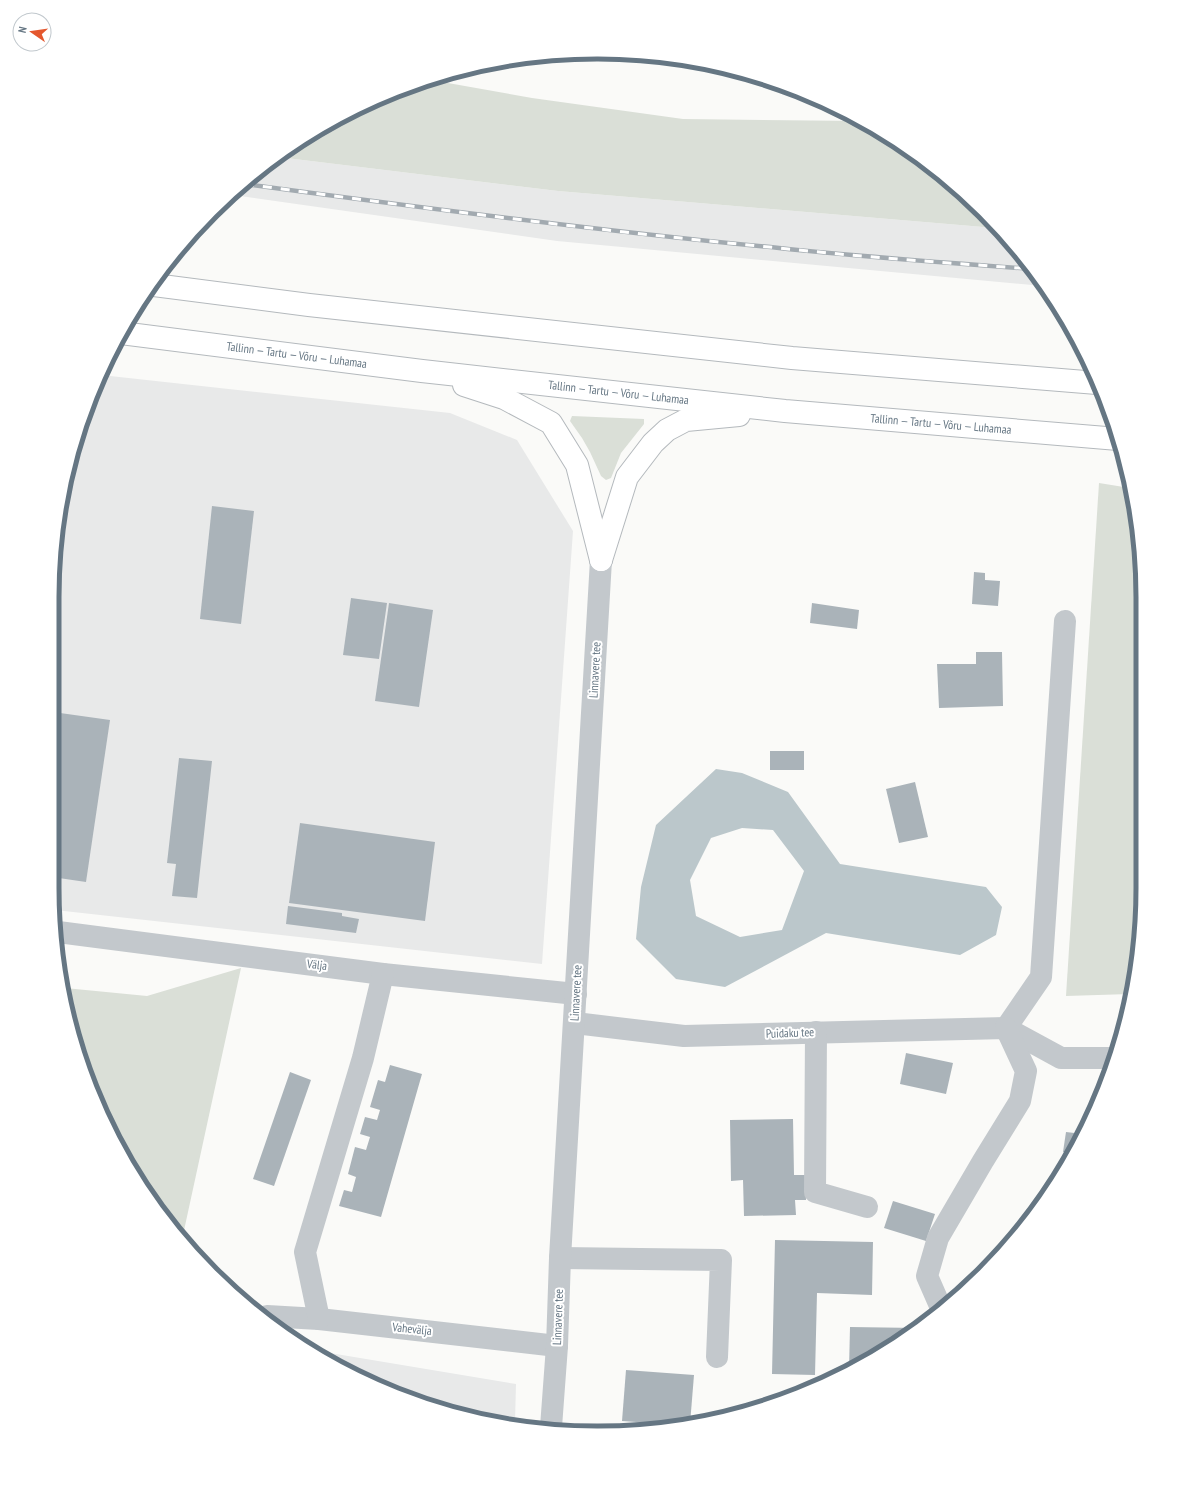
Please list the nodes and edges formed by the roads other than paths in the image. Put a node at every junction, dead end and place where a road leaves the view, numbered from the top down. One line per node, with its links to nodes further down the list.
1 (159, 286): 4 (highway)
2 (128, 334): 3 (highway, Tallinn — Tartu — Võru — Luhamaa)
3 (422, 371): 5 (highway, Tallinn — Tartu — Võru — Luhamaa); 7 (highway)
4 (1091, 383)
5 (785, 411): 6 (highway, Tallinn — Tartu — Võru — Luhamaa); 7 (highway)
6 (1112, 438)
7 (601, 560): 11 (street, Linnavere tee)
8 (1065, 621): 13 (street)
9 (61, 932): 10 (street, Välja)
10 (383, 974): 11 (street, Välja); 20 (street)
11 (576, 994): 12 (street, Linnavere tee)
12 (575, 1023): 14 (street, Puidaku tee); 17 (street, Linnavere tee)
13 (1006, 1028): 14 (street, Puidaku tee); 15 (street); 18 (street)
14 (816, 1032): 16 (street)
15 (1108, 1058)
16 (867, 1207)
17 (560, 1258): 21 (street, Linnavere tee); 22 (street)
18 (939, 1304)
19 (272, 1316): 20 (street, Vahevälja)
20 (319, 1319): 21 (street, Vahevälja)
21 (557, 1346): 23 (street, Linnavere tee)
22 (716, 1357)
23 (551, 1424)

